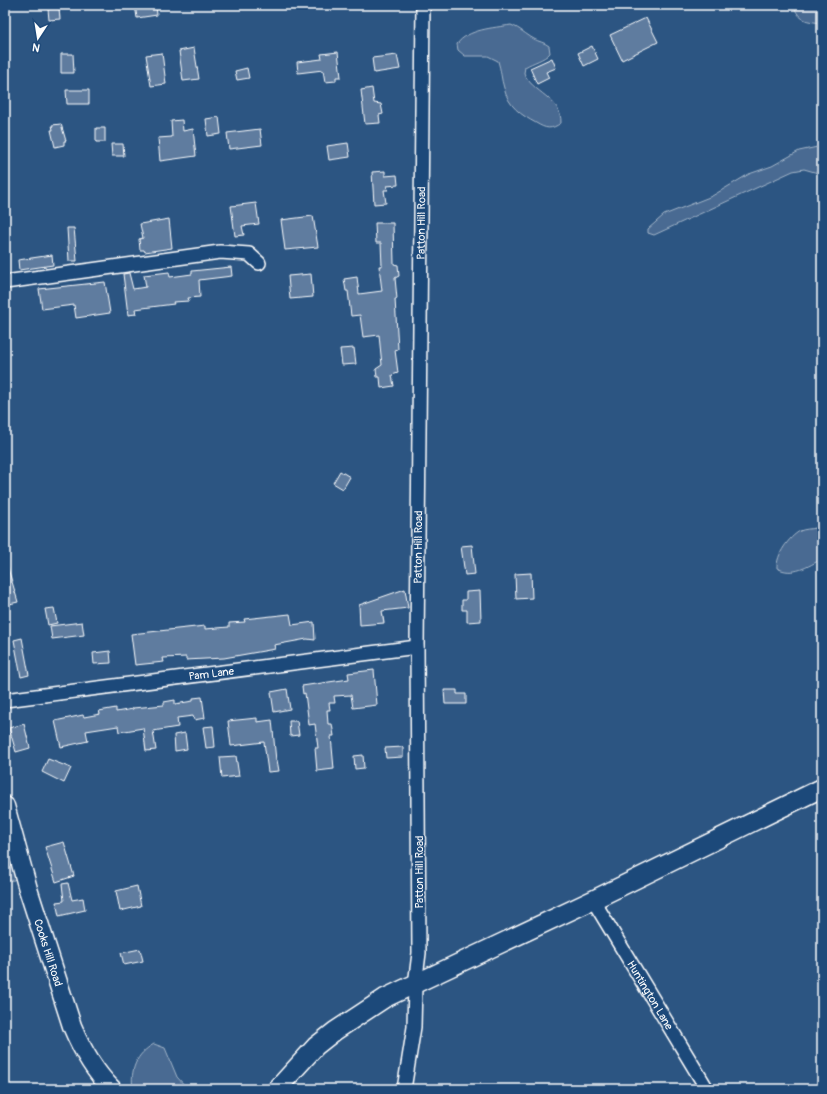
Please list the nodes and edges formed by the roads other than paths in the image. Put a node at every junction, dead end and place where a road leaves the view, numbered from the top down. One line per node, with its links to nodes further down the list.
1 (423, 5): 4 (street, Patton Hill Road)
2 (258, 263): 3 (street)
3 (5, 282)
4 (417, 647): 5 (street, Pam Lane); 9 (street, Patton Hill Road)
5 (5, 700)
6 (822, 788): 8 (main road)
7 (5, 806): 10 (main road, Cooks Hill Road)
8 (593, 900): 9 (main road); 13 (street, Huntington Lane)
9 (415, 985): 11 (main road); 12 (street, Patton Hill Road)
10 (112, 1089)
11 (277, 1089)
12 (404, 1089)
13 (707, 1089)

